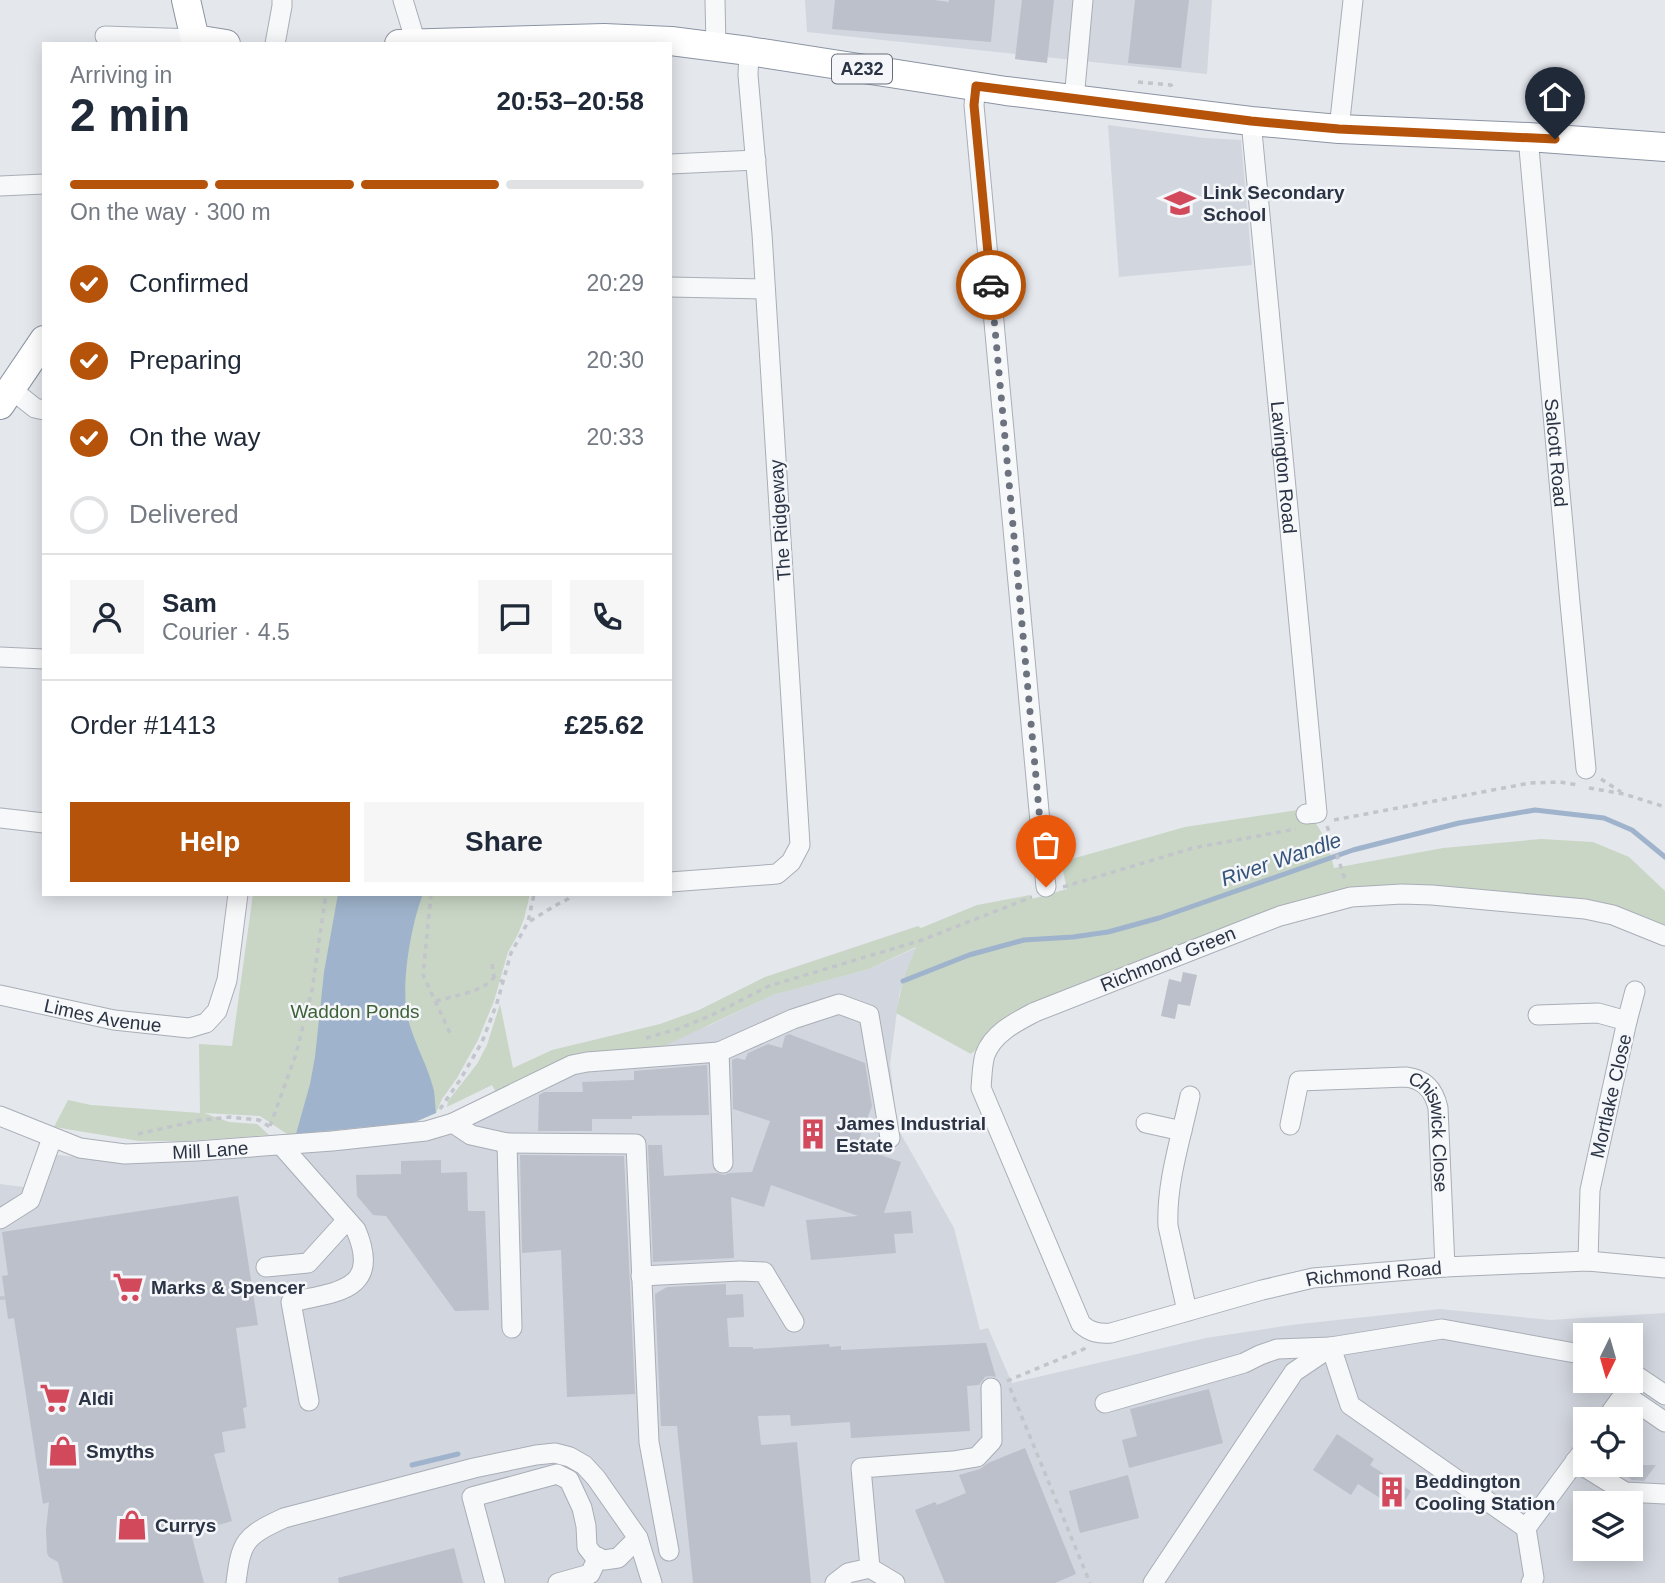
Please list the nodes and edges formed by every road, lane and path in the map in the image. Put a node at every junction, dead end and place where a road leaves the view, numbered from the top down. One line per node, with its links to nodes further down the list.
1 (186, 0): 8 (highway)
2 (282, 0): 9 (street)
3 (403, 0): 10 (street)
4 (715, 0): 12 (street)
5 (1083, 0): 15 (street)
6 (1353, 0): 17 (street)
7 (105, 36): 8 (street)
8 (195, 41)
9 (275, 42)
10 (416, 42)
11 (454, 42): 12 (highway, A232)
12 (716, 47): 13 (highway, A232)
13 (749, 51): 14 (highway, A232); 20 (street, The Ridgeway)
14 (976, 86): 15 (highway, A232); 38 (street)
15 (1074, 100): 16 (highway, A232)
16 (1251, 121): 17 (highway, A232); 34 (street, Lavington Road)
17 (1339, 129): 18 (highway, A232)
18 (1528, 137): 19 (highway, A232); 31 (street, Salcott Road)
19 (1665, 147)
20 (756, 160): 21 (street); 25 (street, The Ridgeway)
21 (672, 164)
22 (42, 184): 23 (street)
23 (0, 186)
24 (672, 287): 25 (street)
25 (765, 289): 37 (street, The Ridgeway)
26 (42, 343): 27 (highway)
27 (5, 397): 28 (street)
28 (42, 410)
29 (0, 657): 30 (street)
30 (42, 659)
31 (1586, 769)
32 (1665, 807): 36 (path)
33 (0, 818): 35 (street)
34 (1306, 819): 38 (path)
35 (42, 823)
36 (1342, 867)
37 (672, 882)
38 (1046, 890): 55 (path)
39 (238, 896): 50 (street, Limes Avenue)
40 (326, 896): 62 (path)
41 (431, 896): 51 (path)
42 (534, 896): 44 (path)
43 (570, 896): 44 (path)
44 (528, 922): 48 (path)
45 (1665, 936): 80 (street, Richmond Green)
46 (492, 964): 47 (path)
47 (494, 977): 48 (path); 51 (path)
48 (502, 981): 59 (path)
49 (1635, 991): 53 (street)
50 (0, 995)
51 (435, 1002): 54 (path)
52 (1538, 1015): 53 (street, Mortlake Close)
53 (1627, 1021): 72 (street, Mortlake Close)
54 (450, 1033)
55 (640, 1039)
56 (719, 1052): 59 (street, Mill Lane); 66 (street, Mill Lane); 69 (street)
57 (1190, 1096): 63 (street)
58 (0, 1116): 65 (street, Mill Lane)
59 (447, 1116): 67 (street); 68 (street, Mill Lane)
60 (1146, 1123): 63 (street)
61 (1290, 1125): 74 (street, Chiswick Close)
62 (270, 1127): 64 (path); 68 (path)
63 (1182, 1131): 77 (street)
64 (126, 1134)
65 (52, 1138): 68 (street, Mill Lane); 70 (street)
66 (890, 1138)
67 (507, 1143): 76 (street); 79 (street)
68 (281, 1145): 71 (street)
69 (723, 1163)
70 (0, 1219)
71 (347, 1220): 73 (street); 86 (street)
72 (1588, 1261): 74 (street, Richmond Road); 75 (street, Richmond Road)
73 (266, 1267)
74 (1445, 1267): 77 (street, Richmond Road)
75 (1665, 1268)
76 (641, 1276): 78 (street); 95 (street)
77 (1187, 1311): 80 (street, Richmond Road)
78 (794, 1322)
79 (512, 1328)
80 (1091, 1332): 104 (path)
81 (1331, 1347): 82 (street); 87 (street); 93 (street); 105 (street)
82 (1573, 1353)
83 (1643, 1380): 85 (street)
84 (991, 1388): 97 (street)
85 (1665, 1395)
86 (309, 1401)
87 (1105, 1403)
88 (1615, 1407): 89 (street)
89 (1665, 1422)
90 (1573, 1464): 93 (street)
91 (1607, 1477): 92 (street)
92 (1665, 1494)
93 (1526, 1528): 106 (street)
94 (638, 1538): 96 (street); 98 (street); 101 (street)
95 (669, 1551)
96 (598, 1557): 99 (street); 100 (street)
97 (870, 1568): 102 (street); 103 (street)
98 (236, 1583)
99 (495, 1583)
100 (558, 1583)
101 (652, 1583)
102 (835, 1583)
103 (895, 1583)
104 (1090, 1583)
105 (1153, 1583)
106 (1531, 1583)

